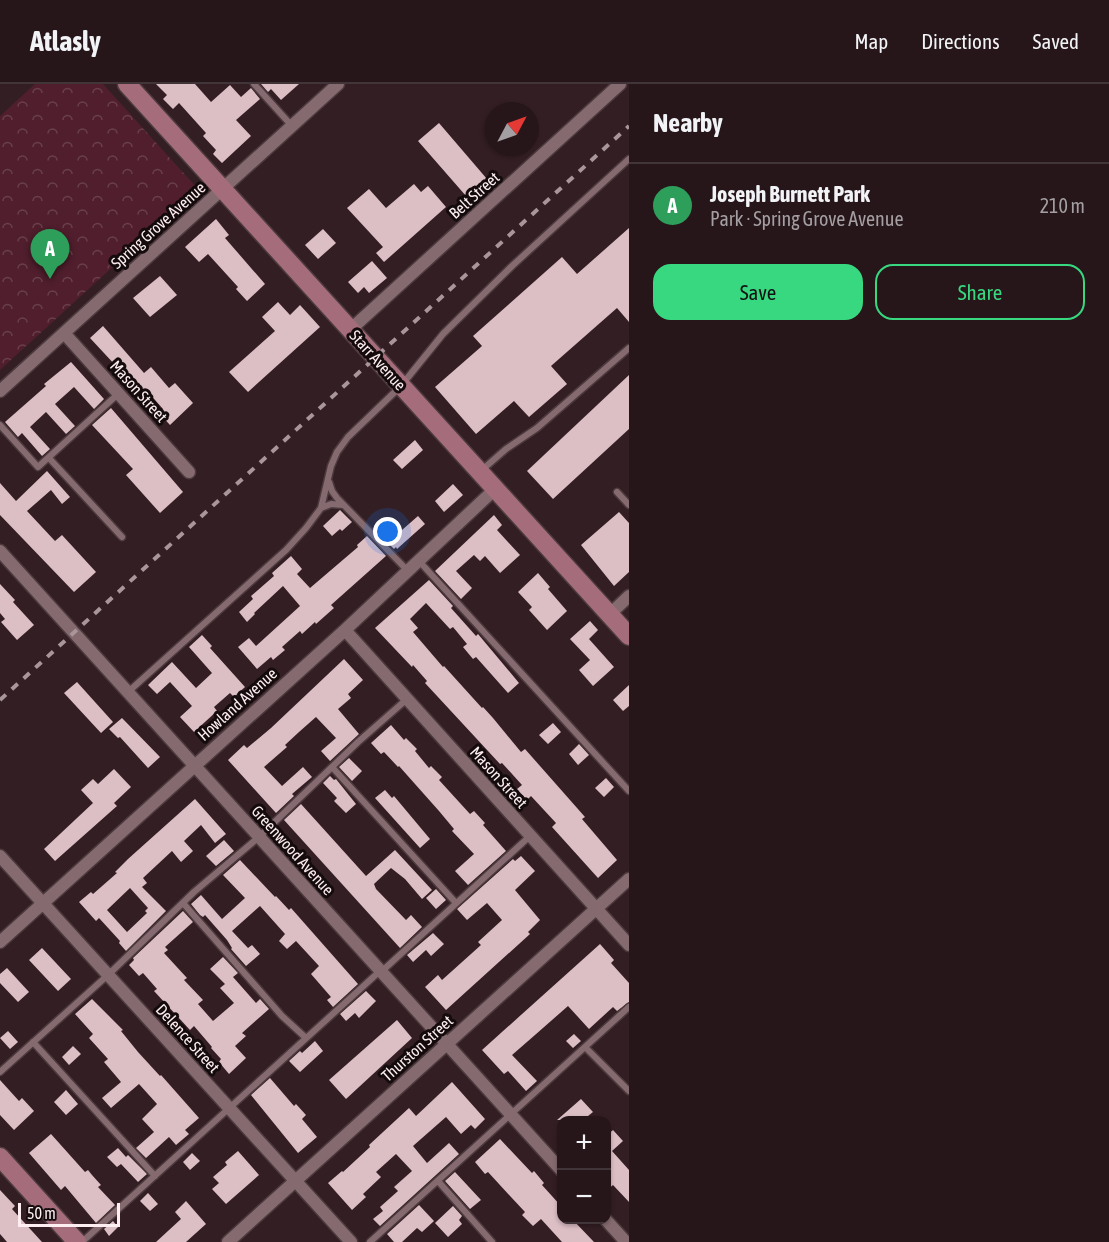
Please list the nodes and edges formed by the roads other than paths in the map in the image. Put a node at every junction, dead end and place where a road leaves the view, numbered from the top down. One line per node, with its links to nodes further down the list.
1 (127, 84): 7 (main road, Starr Avenue)
2 (254, 84): 5 (lane)
3 (338, 84): 5 (street, Spring Grove Avenue)
4 (620, 84): 8 (street, Belt Street)
5 (292, 126): 7 (street, Spring Grove Avenue)
6 (629, 159): 11 (lane)
7 (223, 189): 8 (main road, Starr Avenue); 9 (street, Spring Grove Avenue)
8 (350, 330): 11 (main road, Starr Avenue)
9 (64, 333): 12 (street, Spring Grove Avenue); 13 (street, Mason Street)
10 (629, 348): 17 (lane)
11 (401, 386): 17 (main road, Starr Avenue); 18 (lane)
12 (0, 391)
13 (118, 393): 15 (lane); 16 (street, Mason Street)
14 (0, 425): 15 (lane)
15 (49, 458): 24 (lane)
16 (189, 472)
17 (480, 472): 19 (main road, Starr Avenue)
18 (328, 480): 21 (lane); 23 (lane)
19 (495, 489): 26 (street, Howland Avenue); 29 (main road, Starr Avenue)
20 (617, 492): 22 (lane)
21 (345, 505): 23 (lane); 27 (lane)
22 (629, 505)
23 (321, 508): 32 (lane)
24 (122, 537)
25 (0, 551): 32 (street, Greenwood Avenue)
26 (419, 560): 27 (street, Howland Avenue); 36 (lane)
27 (408, 571): 30 (street, Howland Avenue)
28 (629, 596): 29 (street)
29 (609, 615): 31 (main road, Starr Avenue)
30 (345, 630): 33 (street, Mason Street); 34 (street, Howland Avenue)
31 (629, 636)
32 (128, 692): 34 (street, Greenwood Avenue)
33 (407, 699): 35 (lane); 37 (street, Mason Street)
34 (194, 765): 38 (street, Greenwood Avenue); 43 (street, Howland Avenue)
35 (332, 767): 38 (lane); 42 (lane)
36 (629, 791)
37 (530, 836): 42 (lane); 44 (street, Mason Street)
38 (259, 837): 41 (lane); 47 (street, Greenwood Avenue)
39 (0, 856): 43 (street, Delence Street)
40 (629, 879): 44 (street, Thurston Street)
41 (183, 903): 48 (lane); 50 (lane)
42 (456, 903): 47 (lane)
43 (42, 904): 45 (street, Howland Avenue); 48 (street, Delence Street)
44 (596, 909): 46 (street, Mason Street); 52 (street, Thurston Street)
45 (0, 942)
46 (629, 945)
47 (381, 971): 50 (lane); 52 (street, Greenwood Avenue)
48 (108, 975): 51 (lane); 56 (street, Delence Street)
49 (629, 1007): 53 (lane)
50 (306, 1038): 56 (lane)
51 (33, 1042): 54 (lane); 60 (lane)
52 (447, 1044): 57 (street, Greenwood Avenue); 62 (street, Thurston Street)
53 (585, 1047): 55 (lane); 57 (lane)
54 (0, 1072)
55 (629, 1091)
56 (229, 1108): 60 (lane); 62 (street, Delence Street)
57 (510, 1114): 59 (street, Greenwood Avenue); 61 (lane)
58 (0, 1157): 64 (main road)
59 (560, 1170)
60 (155, 1176): 65 (lane)
61 (438, 1180): 68 (lane); 69 (lane)
62 (296, 1181): 66 (street, Thurston Street); 67 (street, Delence Street)
63 (610, 1224): 70 (street)
64 (77, 1242)
65 (82, 1242)
66 (228, 1242)
67 (351, 1242)
68 (370, 1242)
69 (492, 1242)
70 (626, 1242)

